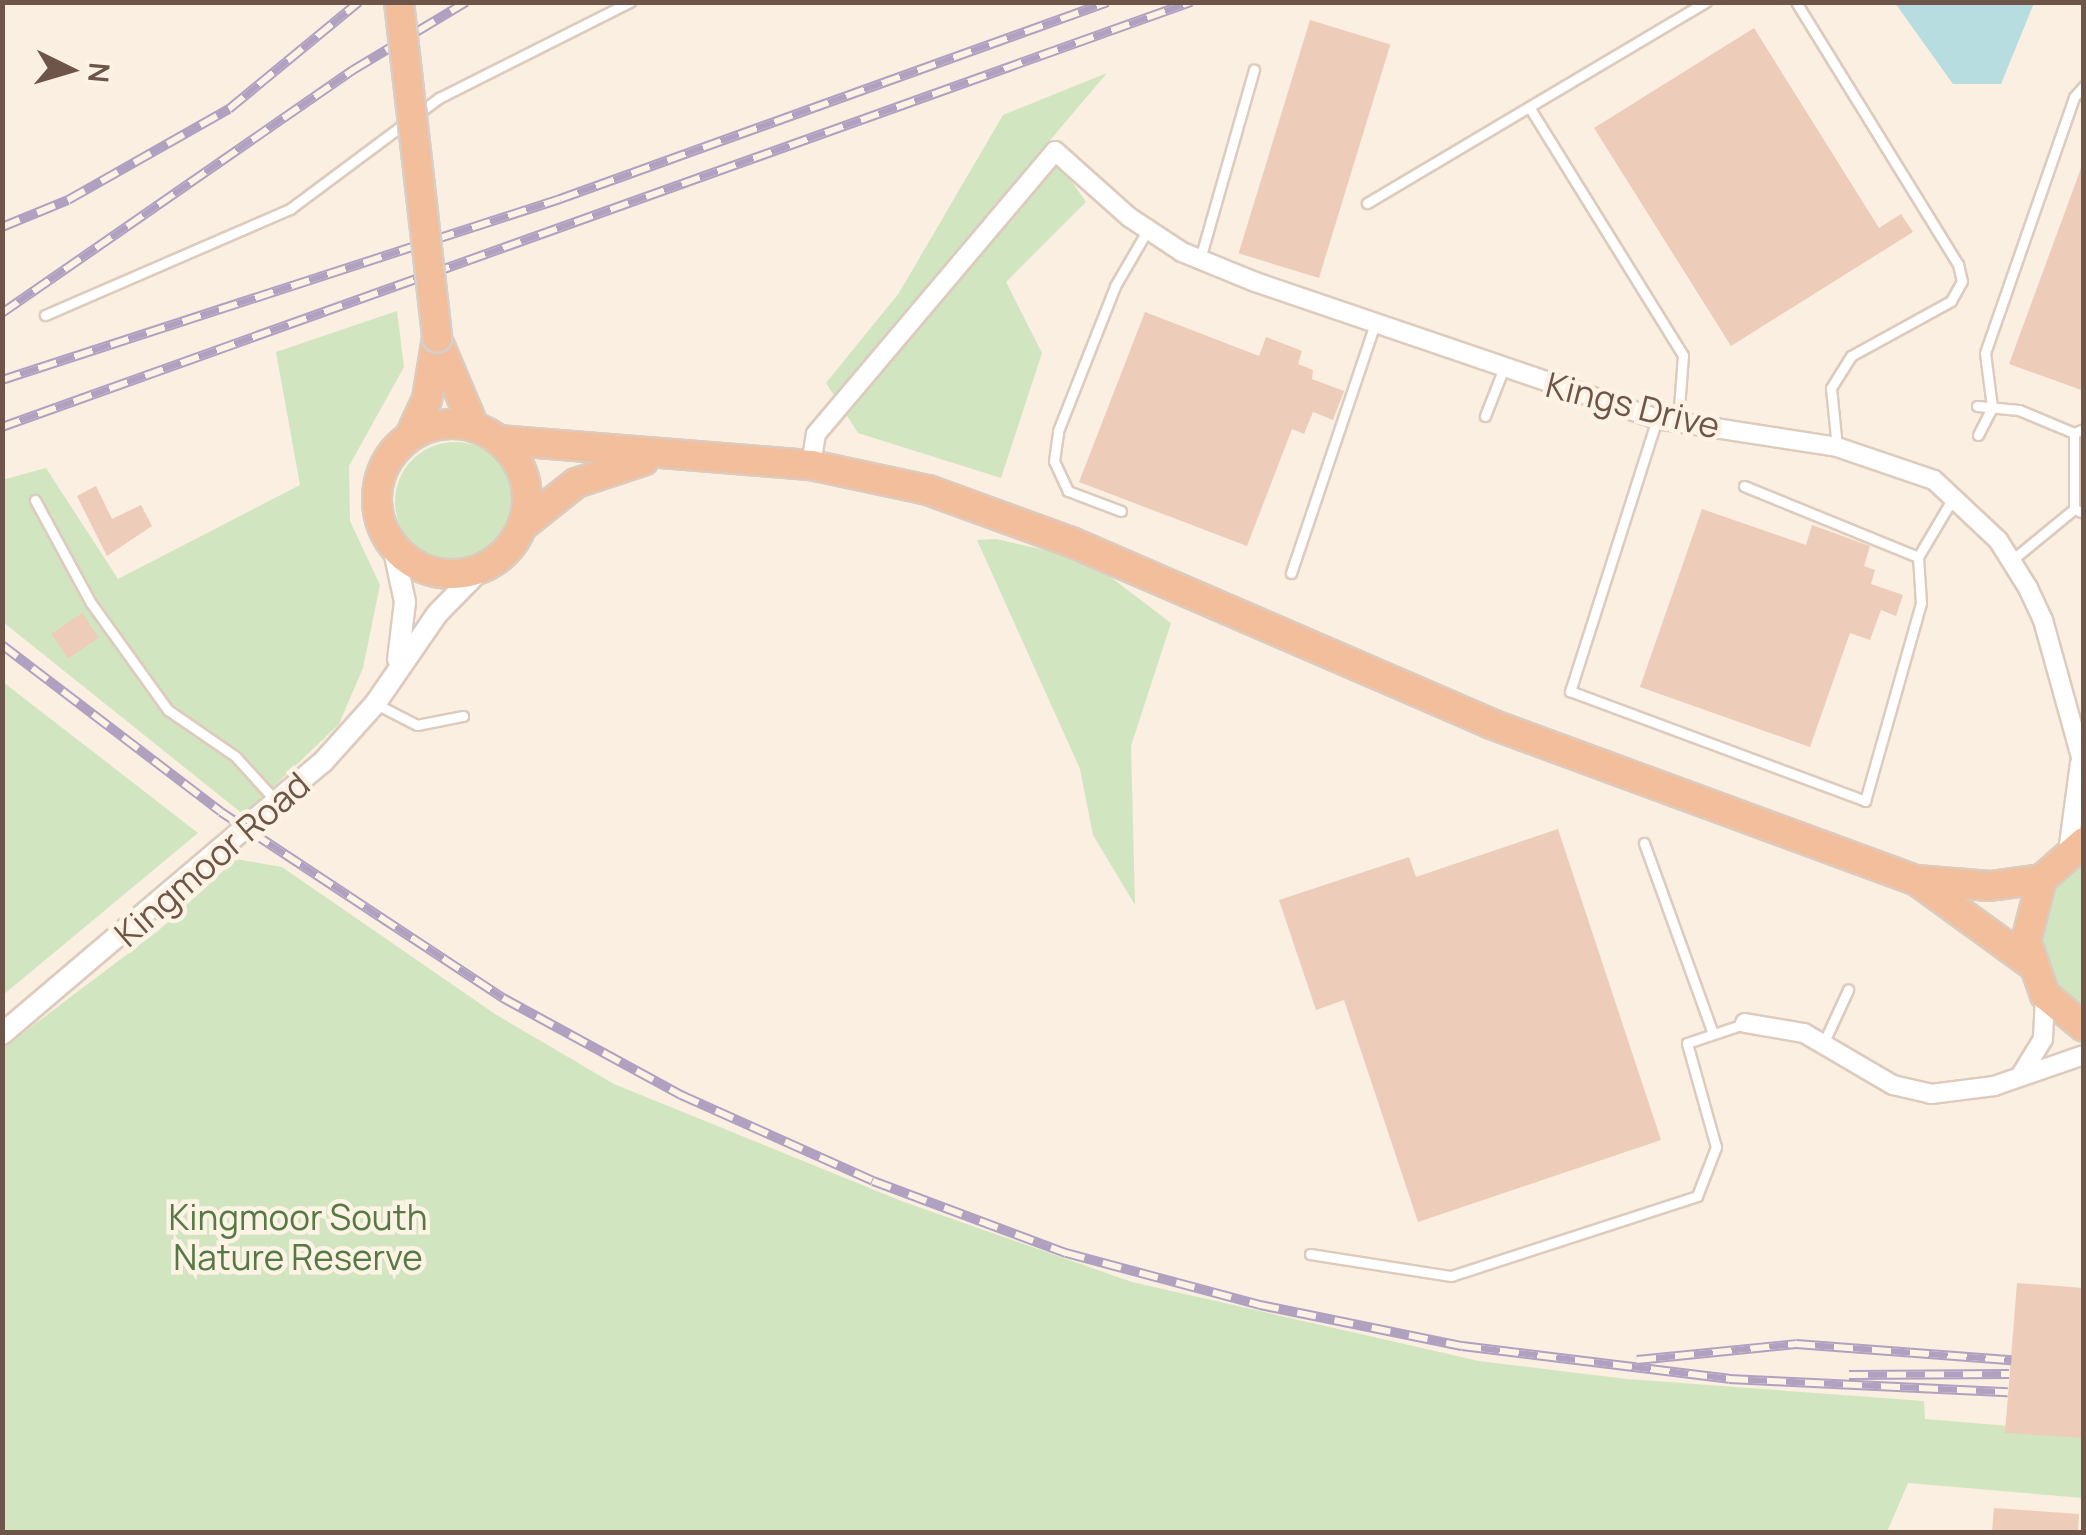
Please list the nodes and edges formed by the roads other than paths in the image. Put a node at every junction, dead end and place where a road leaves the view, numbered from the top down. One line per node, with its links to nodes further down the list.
1 (399, 2): 13 (highway, bridge)
2 (630, 2): 11 (lane)
3 (1706, 2): 7 (lane)
4 (1796, 2): 24 (lane)
5 (1254, 70): 10 (lane)
6 (2084, 86): 16 (lane)
7 (1531, 110): 8 (lane); 19 (lane)
8 (1367, 203)
9 (1148, 229): 10 (street, Kings Drive); 26 (street, Kings Drive); 30 (lane)
10 (1200, 259): 12 (street, Kings Drive)
11 (45, 315)
12 (1374, 326): 14 (street, Kings Drive); 37 (lane)
13 (437, 338): 21 (highway); 23 (highway)
14 (1503, 370): 17 (lane); 18 (street, Kings Drive)
15 (1978, 406): 16 (lane)
16 (1992, 408): 20 (lane); 22 (lane)
17 (1485, 416)
18 (1657, 419): 19 (street, Kings Drive); 34 (lane)
19 (1678, 425): 24 (street, Kings Drive)
20 (2078, 431): 31 (lane)
21 (486, 434): 23 (highway); 25 (highway); 32 (highway)
22 (1978, 435)
23 (410, 436): 33 (highway)
24 (1837, 447): 28 (street, Kings Drive)
25 (664, 456): 26 (highway); 32 (highway)
26 (811, 466): 46 (highway)
27 (1744, 486): 34 (lane)
28 (1954, 496): 34 (lane); 35 (street, Kings Drive)
29 (35, 500): 42 (lane)
30 (1121, 511)
31 (2078, 511): 35 (lane)
32 (522, 526): 36 (highway)
33 (392, 546): 36 (highway); 38 (street, Kingmoor Road)
34 (1918, 556)
35 (2012, 560): 41 (street, Kings Drive)
36 (482, 568): 38 (street, Kingmoor Road)
37 (1291, 573)
38 (397, 662): 39 (street, Kingmoor Road)
39 (375, 704): 40 (lane); 42 (street, Kingmoor Road)
40 (462, 716)
41 (2082, 766): 44 (street, Kings Drive)
42 (276, 801): 52 (street, Kingmoor Road)
43 (1644, 843): 53 (lane)
44 (2076, 847): 45 (highway)
45 (2042, 879): 46 (highway); 47 (highway)
46 (1916, 880): 47 (highway)
47 (2030, 963): 49 (highway)
48 (1848, 990): 54 (lane)
49 (2045, 996): 51 (highway); 56 (street)
50 (1745, 1024): 53 (lane); 54 (street)
51 (2084, 1027)
52 (2, 1034)
53 (1713, 1034): 57 (lane)
54 (1823, 1044): 56 (street)
55 (2084, 1055): 56 (street)
56 (2021, 1075)
57 (1310, 1254)

